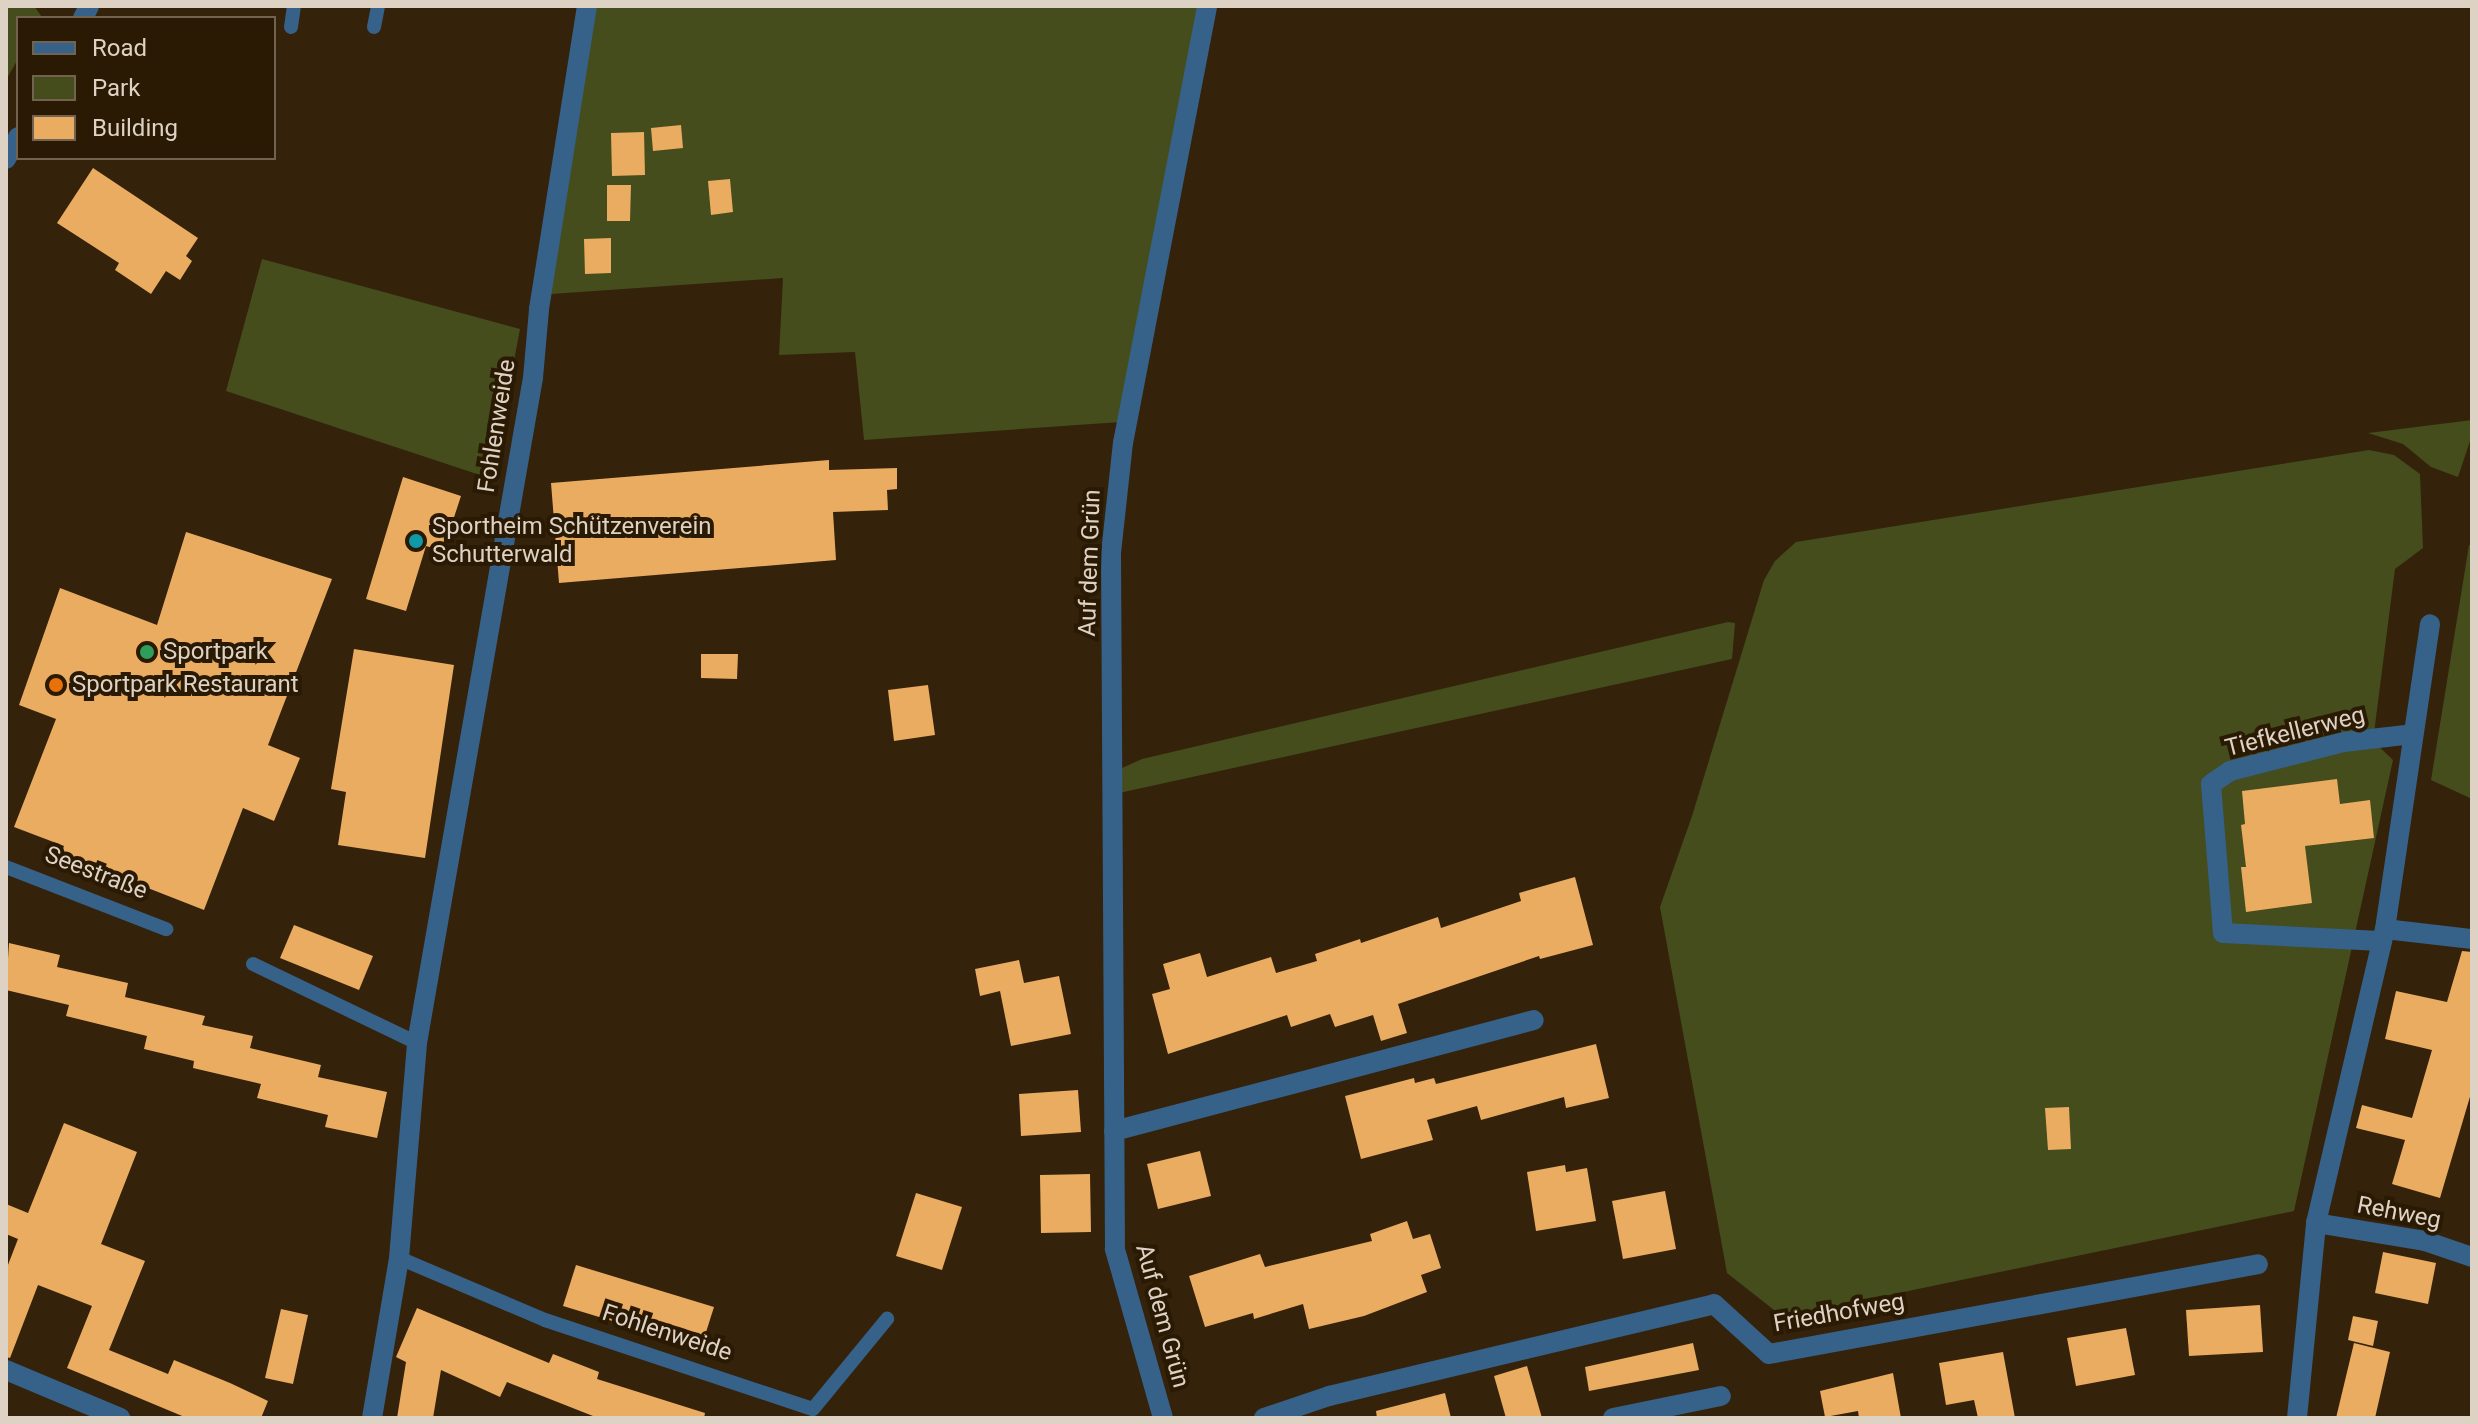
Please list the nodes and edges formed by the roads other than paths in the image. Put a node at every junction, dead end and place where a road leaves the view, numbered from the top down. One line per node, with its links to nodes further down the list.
1 (294, 6): 5 (lane)
2 (378, 6): 6 (lane)
3 (587, 6): 17 (street, Fohlenweide)
4 (1207, 6): 18 (street, Auf dem Grün)
5 (291, 27)
6 (374, 27)
7 (16, 141): 8 (street)
8 (6, 159)
9 (2430, 624): 10 (street)
10 (2413, 734): 13 (street); 13 (street, Tiefkellerweg)
11 (6, 867): 12 (lane, Seestraße)
12 (166, 929)
13 (2383, 935): 14 (street); 19 (street)
14 (2472, 939)
15 (253, 964): 17 (lane)
16 (1534, 1020): 18 (street)
17 (417, 1043): 21 (street, Fohlenweide)
18 (1114, 1131): 28 (street, Auf dem Grün)
19 (2316, 1223): 20 (street, Rehweg); 31 (street)
20 (2472, 1257)
21 (399, 1258): 23 (lane, Fohlenweide); 27 (street, Fohlenweide)
22 (2258, 1264): 29 (street, Friedhofweg)
23 (887, 1319)
24 (6, 1370): 26 (street)
25 (1721, 1396): 30 (street)
26 (120, 1418)
27 (372, 1418)
28 (1163, 1418)
29 (1264, 1418)
30 (1613, 1418)
31 (2297, 1418)

